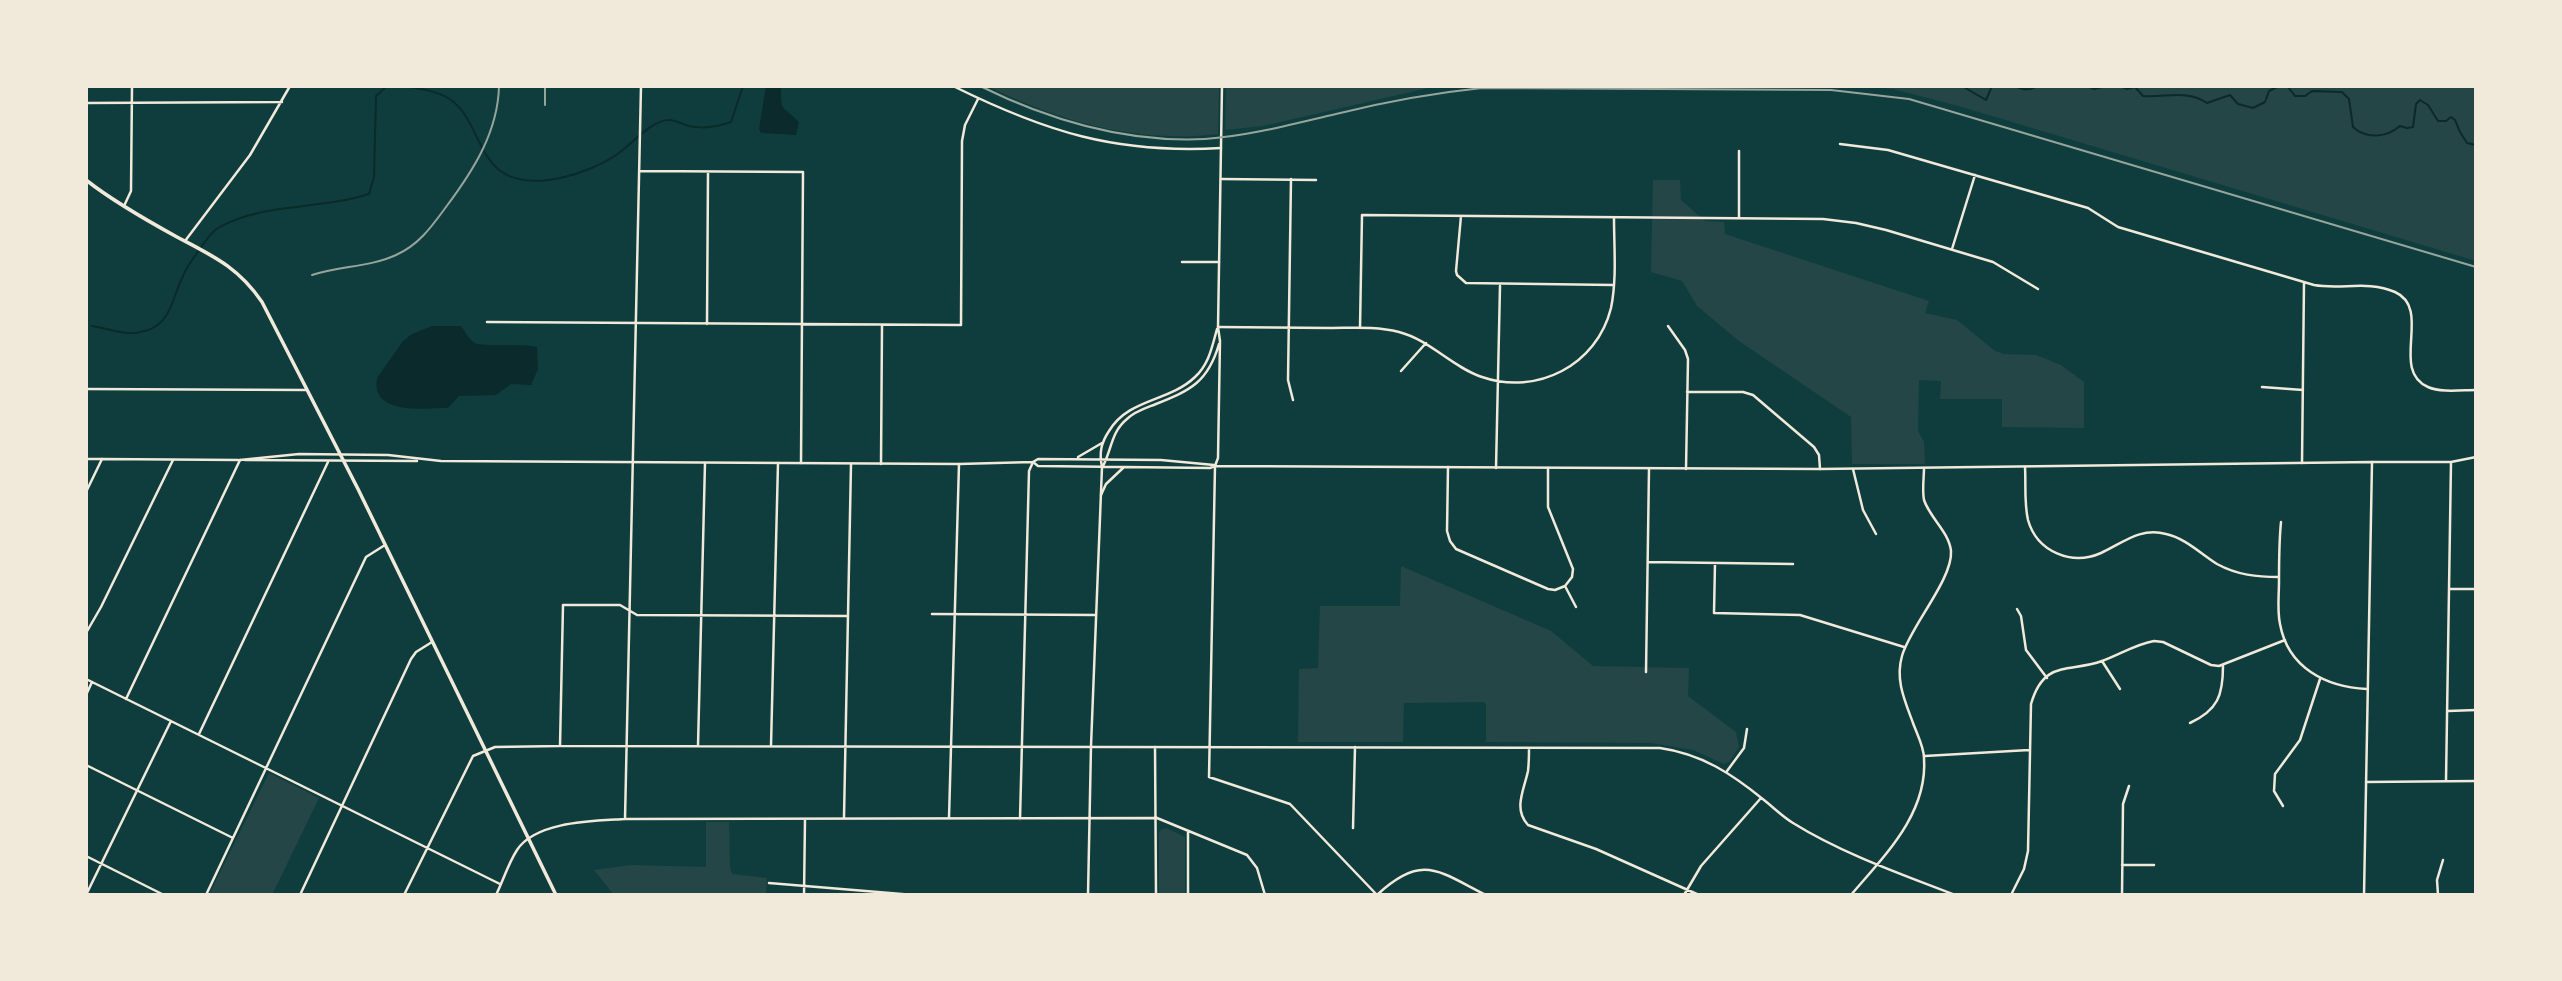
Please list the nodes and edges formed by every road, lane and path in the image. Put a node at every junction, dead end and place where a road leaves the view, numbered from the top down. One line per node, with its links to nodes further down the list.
1 (132, 86): 9 (street)
2 (290, 86): 7 (street)
3 (641, 86): 13 (street)
4 (953, 86): 6 (street)
5 (1222, 86): 11 (street)
6 (978, 99): 11 (street); 36 (street)
7 (282, 102): 9 (street); 24 (street)
8 (86, 103): 9 (street)
9 (132, 103): 20 (street)
10 (1840, 144): 15 (street)
11 (1221, 148): 16 (street)
12 (1739, 151): 23 (street)
13 (639, 171): 14 (street); 33 (street)
14 (708, 172): 34 (street); 35 (street)
15 (1975, 175): 25 (street); 28 (street)
16 (1221, 179): 17 (street); 27 (street)
17 (1291, 179): 19 (street); 39 (street)
18 (86, 180): 20 (main road)
19 (1316, 180)
20 (124, 206): 24 (main road)
21 (1461, 216): 22 (street); 29 (street); 40 (street)
22 (1614, 218): 23 (street); 30 (street)
23 (1739, 218): 25 (street)
24 (185, 241): 47 (main road)
25 (1952, 250): 31 (street)
26 (1182, 262): 27 (street)
27 (1219, 262): 38 (street)
28 (2304, 282): 48 (street); 49 (street)
29 (1500, 284): 30 (street); 44 (street)
30 (1613, 285): 44 (street)
31 (2038, 289)
32 (487, 322): 33 (street)
33 (636, 323): 34 (street); 65 (street)
34 (707, 324): 35 (street)
35 (802, 324): 36 (street); 70 (street)
36 (882, 325): 74 (street)
37 (1668, 326): 50 (street)
38 (1217, 327): 39 (street); 41 (street); 52 (street)
39 (1288, 328): 40 (street); 51 (street)
40 (1360, 328): 42 (street)
41 (1220, 341): 59 (street); 76 (street)
42 (1426, 344): 43 (street); 44 (street)
43 (1401, 371)
44 (1498, 381): 81 (street)
45 (2262, 387): 48 (street)
46 (86, 389): 47 (street)
47 (309, 390): 53 (main road)
48 (2303, 390): 72 (street)
49 (2476, 390)
50 (1687, 392): 85 (street); 86 (street)
51 (1293, 400)
52 (1102, 443): 57 (street); 58 (street)
53 (340, 455): 61 (street); 62 (street); 64 (main road)
54 (2476, 457): 67 (street)
55 (86, 459): 56 (street)
56 (102, 459): 60 (street); 88 (street)
57 (1073, 459): 58 (street); 71 (street)
58 (1100, 459): 59 (street); 77 (street)
59 (1106, 459): 76 (street); 77 (street)
60 (173, 460): 61 (street); 110 (street)
61 (240, 460): 63 (street); 124 (street)
62 (420, 460): 64 (street); 65 (street)
63 (328, 462): 64 (street); 130 (street)
64 (344, 462): 92 (main road)
65 (633, 462): 68 (street); 102 (street)
66 (2372, 462): 67 (street); 72 (street); 121 (street)
67 (2451, 462): 98 (street)
68 (705, 463): 69 (street); 107 (street)
69 (778, 463): 70 (street); 108 (street)
70 (801, 463): 73 (street)
71 (1032, 463): 75 (street); 77 (street); 105 (street)
72 (2302, 463): 80 (street)
73 (851, 464): 74 (street); 109 (street)
74 (881, 464): 75 (street)
75 (959, 464): 104 (street)
76 (1215, 466): 78 (street); 79 (street); 140 (street)
77 (1102, 467): 78 (street); 89 (street)
78 (1124, 467): 89 (street)
79 (1448, 467): 81 (street); 97 (street)
80 (2025, 467): 83 (street); 96 (street)
81 (1496, 468): 82 (street)
82 (1548, 468): 84 (street); 97 (street)
83 (1924, 468): 87 (street); 113 (street)
84 (1649, 469): 85 (street); 93 (street)
85 (1686, 469): 86 (street)
86 (1820, 469): 87 (street)
87 (1853, 469): 91 (street)
88 (86, 492)
89 (1101, 495): 106 (street)
90 (2281, 522): 96 (street)
91 (1876, 534)
92 (385, 545): 112 (main road); 147 (street)
93 (1648, 562): 94 (street); 116 (street)
94 (1715, 563): 95 (street); 113 (street)
95 (1793, 564)
96 (2279, 578): 111 (street)
97 (1565, 586): 100 (street)
98 (2449, 589): 99 (street); 125 (street)
99 (2476, 589)
100 (1576, 607)
101 (2017, 609): 117 (street)
102 (628, 610): 107 (street); 131 (street); 132 (street)
103 (932, 614): 104 (street)
104 (955, 615): 105 (street); 136 (street)
105 (1026, 615): 106 (street); 137 (street)
106 (1097, 615): 138 (street)
107 (702, 616): 108 (street); 133 (street)
108 (774, 616): 109 (street); 134 (street)
109 (847, 616): 135 (street)
110 (86, 633)
111 (2285, 640): 115 (street); 119 (street)
112 (432, 642): 143 (main road); 155 (street)
113 (1905, 647): 145 (street)
114 (2102, 661): 115 (street); 117 (street); 122 (street)
115 (2223, 666): 128 (street)
116 (1646, 671)
117 (2046, 678): 144 (street)
118 (86, 679): 120 (street)
119 (2319, 679): 121 (street); 156 (street)
120 (92, 682): 123 (street); 124 (street)
121 (2367, 688): 151 (street)
122 (2120, 689)
123 (86, 695)
124 (127, 699): 127 (street)
125 (2447, 710): 126 (street); 149 (street)
126 (2476, 710)
127 (171, 721): 130 (street); 153 (street)
128 (2190, 723)
129 (1747, 729): 148 (street)
130 (198, 735): 147 (street)
131 (560, 746): 132 (street); 143 (street)
132 (625, 746): 133 (street); 158 (street)
133 (698, 746): 134 (street)
134 (771, 746): 135 (street)
135 (844, 746): 136 (street); 160 (street)
136 (951, 746): 137 (street); 161 (street)
137 (1022, 746): 138 (street); 162 (street)
138 (1091, 746): 139 (street); 163 (street)
139 (1154, 747): 140 (street); 157 (street)
140 (1209, 747): 141 (street); 192 (street)
141 (1355, 747): 142 (street); 164 (street)
142 (1529, 747): 148 (street); 178 (street)
143 (485, 750): 167 (main road); 168 (street)
144 (2029, 750): 145 (street); 198 (street)
145 (1924, 756): 172 (street)
146 (86, 765): 153 (street)
147 (267, 769): 155 (street); 166 (street)
148 (1727, 771): 154 (street)
149 (2446, 781): 150 (street); 151 (street)
150 (2476, 781)
151 (2366, 782): 200 (street)
152 (2129, 786): 173 (street)
153 (137, 790): 166 (street); 171 (street)
154 (1761, 797): 172 (street); 178 (street)
155 (342, 806): 168 (street); 182 (street)
156 (2283, 806)
157 (1157, 818): 163 (street); 165 (street); 189 (street)
158 (625, 819): 159 (street); 167 (street)
159 (805, 819): 160 (street); 177 (street)
160 (844, 819): 161 (street)
161 (949, 819): 162 (street)
162 (1020, 819): 163 (street)
163 (1090, 819): 188 (street)
164 (1353, 828)
165 (1188, 832): 190 (street); 191 (street)
166 (233, 838): 181 (street)
167 (529, 839): 176 (street); 185 (main road)
168 (427, 848): 176 (street); 183 (street)
169 (86, 856): 171 (street)
170 (2443, 860): 201 (street)
171 (101, 864): 179 (street); 180 (street)
172 (1877, 864): 196 (street); 197 (street)
173 (2122, 865): 174 (street); 199 (street)
174 (2154, 865)
175 (769, 883): 177 (street)
176 (501, 885): 184 (street)
177 (804, 886): 186 (street); 187 (street)
178 (1686, 889): 194 (street); 195 (street)
179 (86, 895)
180 (164, 895)
181 (205, 895)
182 (300, 895)
183 (404, 895)
184 (496, 895)
185 (556, 895)
186 (804, 895)
187 (914, 895)
188 (1088, 895)
189 (1156, 895)
190 (1188, 895)
191 (1265, 895)
192 (1377, 895): 193 (street)
193 (1486, 895)
194 (1684, 895)
195 (1699, 895)
196 (1851, 895)
197 (1955, 895)
198 (2011, 895)
199 (2122, 895)
200 (2364, 895)
201 (2438, 895)

